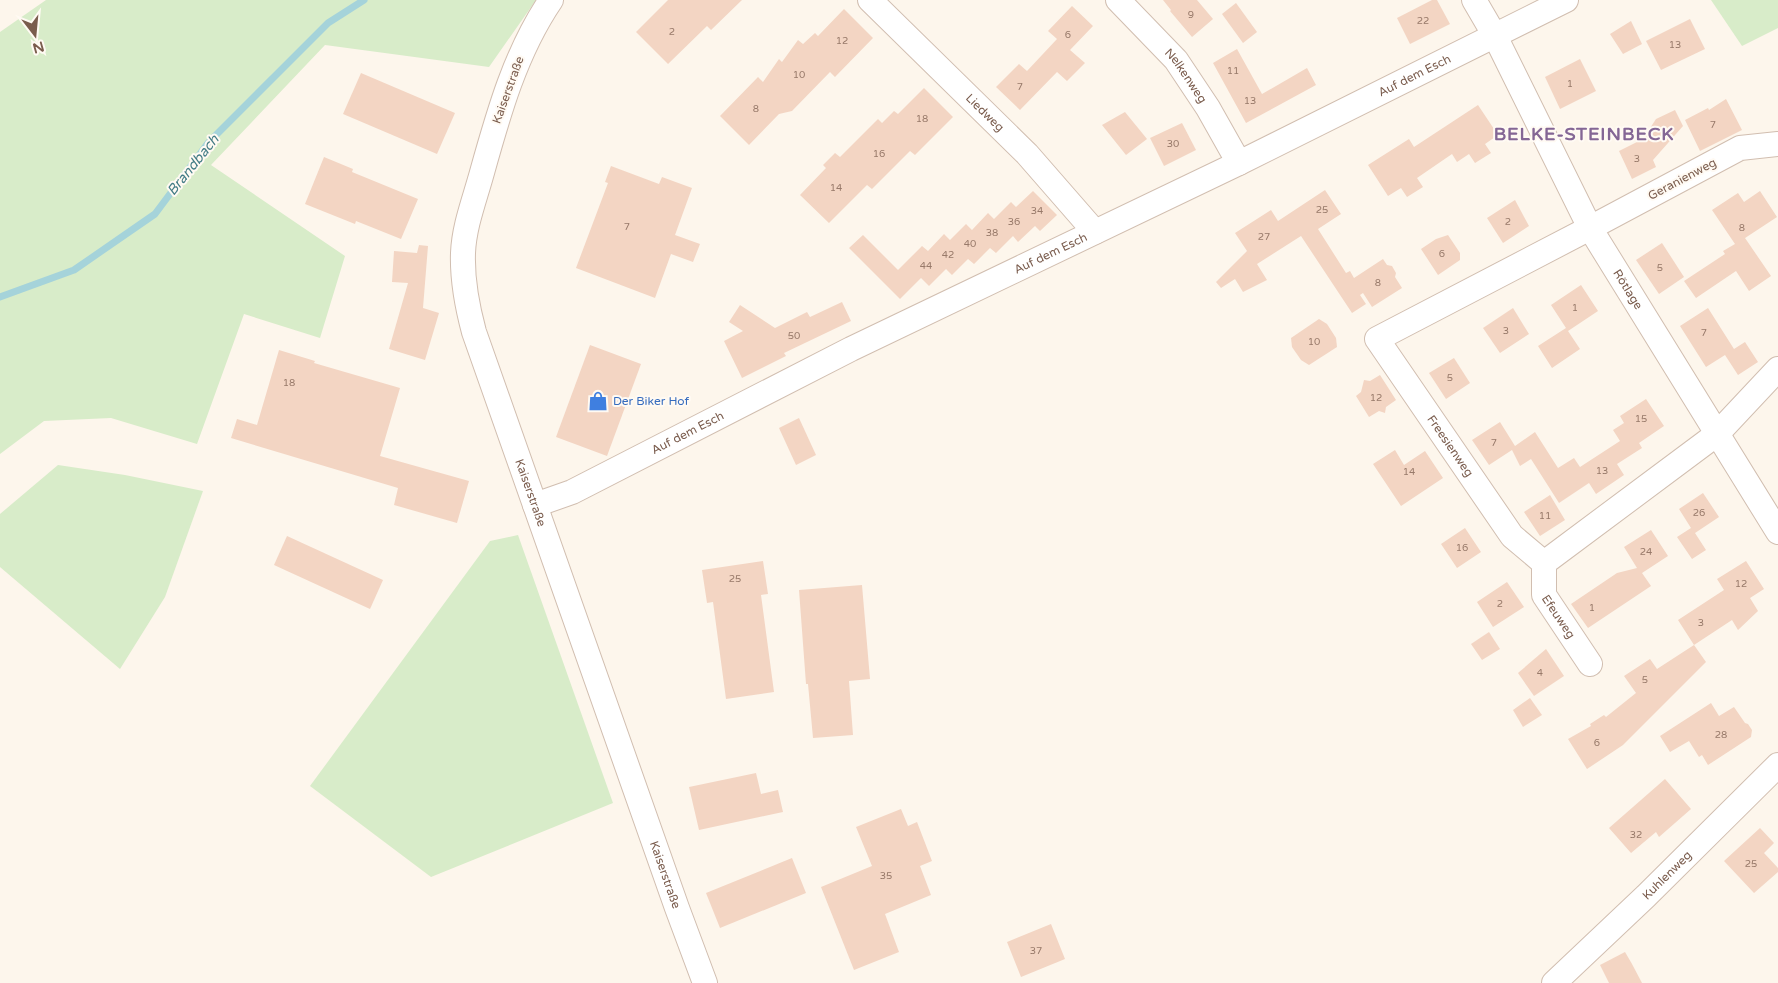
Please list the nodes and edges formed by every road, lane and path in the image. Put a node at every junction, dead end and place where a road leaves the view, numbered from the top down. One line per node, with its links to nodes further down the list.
1 (551, 0): 13 (street, Kaiserstraße)
2 (870, 0): 10 (street, Liedweg)
3 (1118, 0): 8 (street, Nelkenweg)
4 (1474, 0): 6 (street, Rötlage)
5 (1566, 0): 6 (street, Auf dem Esch)
6 (1495, 36): 8 (street, Auf dem Esch); 9 (street, Rötlage)
7 (1778, 144): 9 (street, Geranienweg)
8 (1239, 163): 10 (street, Auf dem Esch)
9 (1590, 228): 12 (street, Rötlage); 15 (street, Freesienweg)
10 (1095, 232): 13 (street, Auf dem Esch)
11 (1778, 369): 12 (street)
12 (1717, 434): 14 (street, Rötlage); 15 (street)
13 (535, 505): 18 (street, Kaiserstraße)
14 (1778, 532)
15 (1544, 563): 16 (street, Efeuweg)
16 (1590, 664)
17 (1778, 765): 19 (street, Kuhlenweg)
18 (705, 983)
19 (1554, 983)

